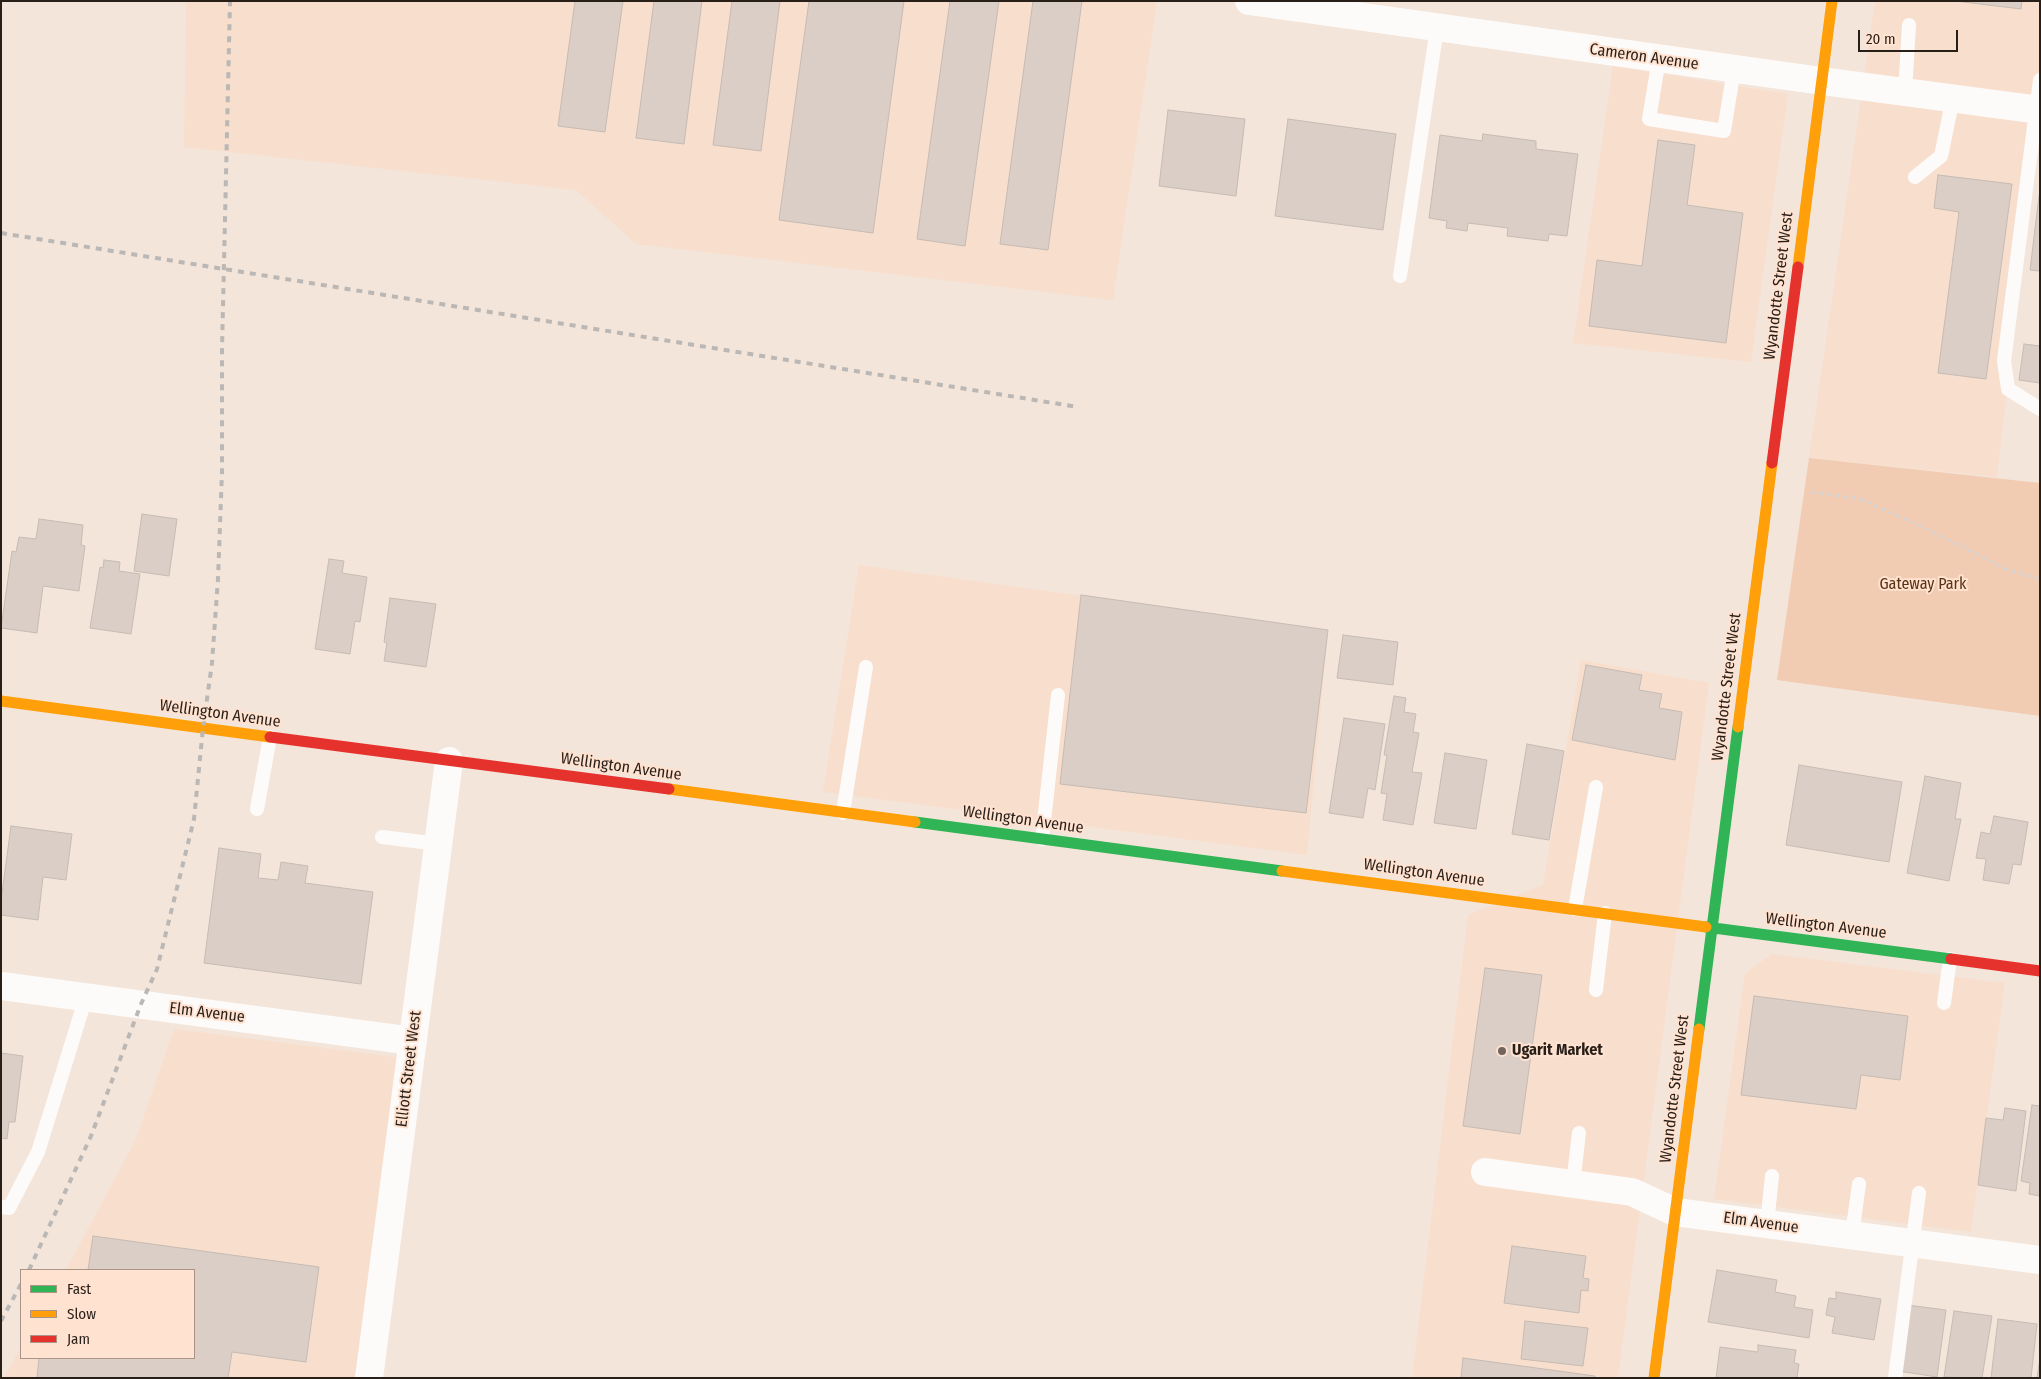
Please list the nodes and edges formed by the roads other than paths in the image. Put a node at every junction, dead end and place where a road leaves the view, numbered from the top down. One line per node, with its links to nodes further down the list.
1 (1249, 1): 4 (street, Cameron Avenue)
2 (1832, 1): 8 (street, Wyandotte Street West)
3 (1909, 24): 9 (lane)
4 (1437, 28): 5 (street, Cameron Avenue); 13 (lane)
5 (1659, 58): 6 (street, Cameron Avenue); 6 (lane)
6 (1734, 69): 8 (street, Cameron Avenue)
7 (2040, 80): 11 (lane)
8 (1822, 81): 9 (street, Cameron Avenue); 28 (street, Wyandotte Street West)
9 (1905, 92): 10 (street, Cameron Avenue)
10 (1953, 98): 11 (street, Cameron Avenue); 12 (lane)
11 (2038, 110): 14 (lane)
12 (1915, 176)
13 (1400, 276)
14 (2040, 409)
15 (866, 667): 22 (lane)
16 (1058, 695): 24 (lane)
17 (1, 701): 18 (street, Wellington Avenue)
18 (270, 737): 19 (street, Wellington Avenue); 21 (lane)
19 (449, 760): 22 (street, Wellington Avenue); 25 (street, Elliott Street West)
20 (1596, 787): 26 (lane)
21 (258, 809)
22 (843, 813): 24 (street, Wellington Avenue)
23 (382, 837): 25 (lane)
24 (1042, 839): 26 (street, Wellington Avenue)
25 (438, 844): 35 (street, Elliott Street West)
26 (1575, 909): 27 (street, Wellington Avenue)
27 (1605, 913): 28 (street, Wellington Avenue); 32 (lane)
28 (1712, 927): 29 (street, Wellington Avenue); 43 (street, Wyandotte Street West)
29 (1950, 959): 30 (street, Wellington Avenue); 34 (lane)
30 (2040, 970)
31 (1, 986): 33 (street, Elm Avenue)
32 (1596, 990)
33 (86, 997): 35 (street, Elm Avenue); 42 (lane)
34 (1944, 1003)
35 (413, 1041): 48 (street, Elliott Street West)
36 (1579, 1133): 39 (lane)
37 (1485, 1172): 39 (street, Elm Avenue)
38 (1772, 1176): 44 (lane)
39 (1572, 1184): 43 (street, Elm Avenue)
40 (1859, 1184): 45 (lane)
41 (1919, 1193): 46 (lane)
42 (1, 1207)
43 (1675, 1212): 44 (street, Elm Avenue); 49 (street, Wyandotte Street West)
44 (1766, 1224): 45 (street, Elm Avenue)
45 (1852, 1235): 46 (street, Elm Avenue)
46 (1912, 1243): 47 (street, Elm Avenue); 50 (lane)
47 (2040, 1260)
48 (369, 1378)
49 (1654, 1378)
50 (1895, 1378)

